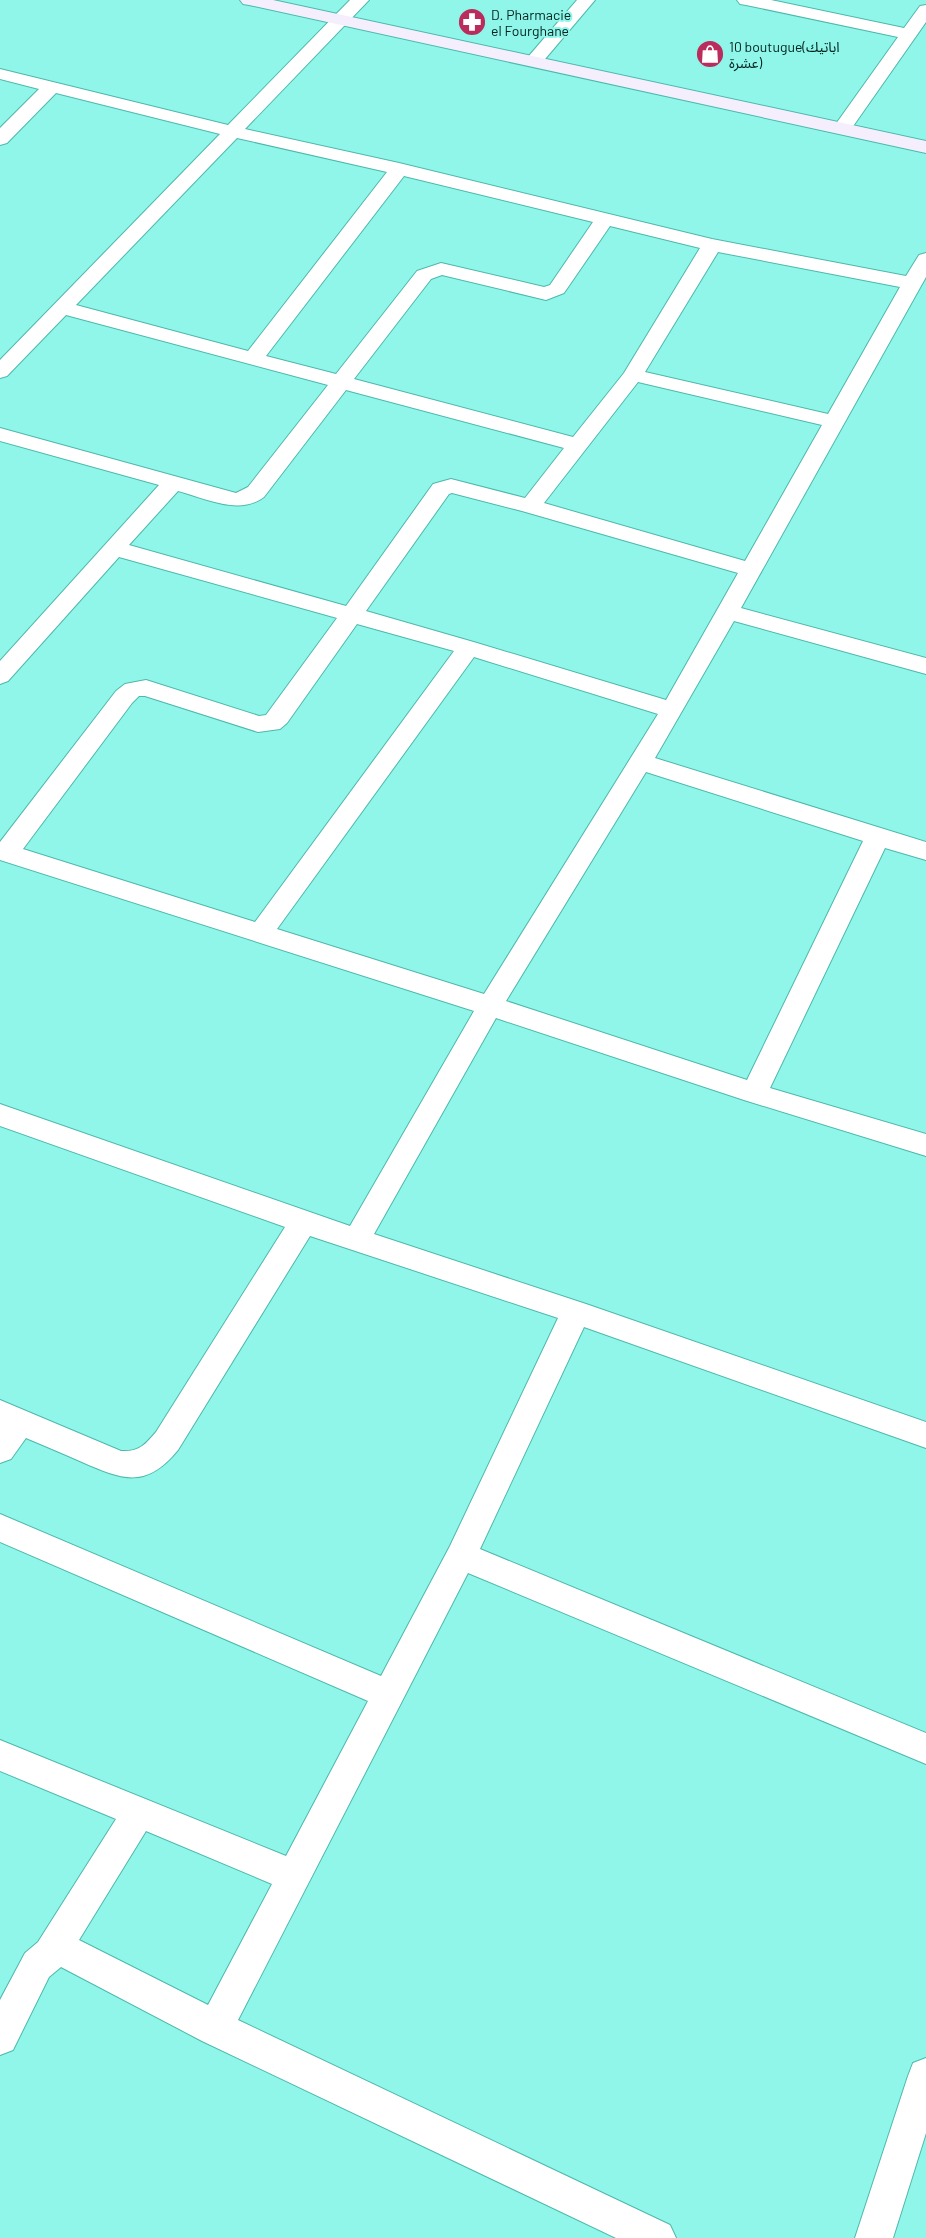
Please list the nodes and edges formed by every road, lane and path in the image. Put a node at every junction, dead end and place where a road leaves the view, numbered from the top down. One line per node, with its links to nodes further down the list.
1 (249, 0): 6 (street)
2 (360, 0): 6 (street)
3 (586, 0): 8 (street)
4 (746, 0): 7 (street)
5 (926, 10): 7 (street)
6 (341, 20): 8 (street); 12 (street)
7 (909, 34): 11 (street)
8 (534, 61): 11 (street)
9 (0, 74): 10 (street)
10 (53, 86): 12 (street); 13 (street)
11 (842, 128): 14 (street)
12 (233, 132): 15 (street); 20 (street)
13 (0, 139)
14 (926, 147)
15 (399, 169): 16 (street); 21 (street)
16 (605, 219): 17 (street); 24 (street)
17 (712, 244): 19 (street); 23 (street)
18 (926, 259): 19 (street)
19 (911, 283): 25 (street)
20 (63, 308): 21 (street); 22 (street)
21 (253, 358): 24 (street)
22 (3, 365)
23 (633, 375): 25 (street); 27 (street)
24 (341, 382): 27 (street); 28 (street)
25 (835, 422): 31 (street)
26 (0, 434): 28 (street)
27 (578, 445): 29 (street)
28 (174, 483): 30 (street)
29 (530, 506): 31 (street); 33 (street)
30 (114, 548): 33 (street); 36 (street)
31 (751, 570): 32 (street)
32 (727, 612): 35 (street); 37 (street)
33 (351, 615): 34 (street); 41 (street)
34 (468, 648): 37 (street); 42 (street)
35 (926, 666)
36 (0, 676)
37 (672, 710): 38 (street)
38 (640, 762): 39 (street); 43 (street)
39 (878, 838): 40 (street); 44 (street)
40 (926, 851)
41 (3, 852): 42 (street)
42 (260, 934): 43 (street)
43 (490, 1006): 44 (street); 48 (street)
44 (754, 1093): 46 (street)
45 (0, 1115): 47 (street)
46 (926, 1145)
47 (303, 1222): 48 (street); 50 (street)
48 (357, 1239): 49 (street)
49 (576, 1312): 51 (street); 54 (street)
50 (10, 1417): 52 (street)
51 (926, 1435)
52 (0, 1450)
53 (0, 1528): 55 (street)
54 (461, 1556): 55 (street); 56 (street)
55 (389, 1695): 59 (street)
56 (926, 1749)
57 (0, 1755): 58 (street)
58 (139, 1812): 59 (street); 60 (street)
59 (294, 1876): 61 (street)
60 (50, 1954): 61 (street); 62 (street)
61 (215, 2028): 64 (street)
62 (0, 2037)
63 (926, 2076): 65 (street)
64 (657, 2238)
65 (874, 2238)

